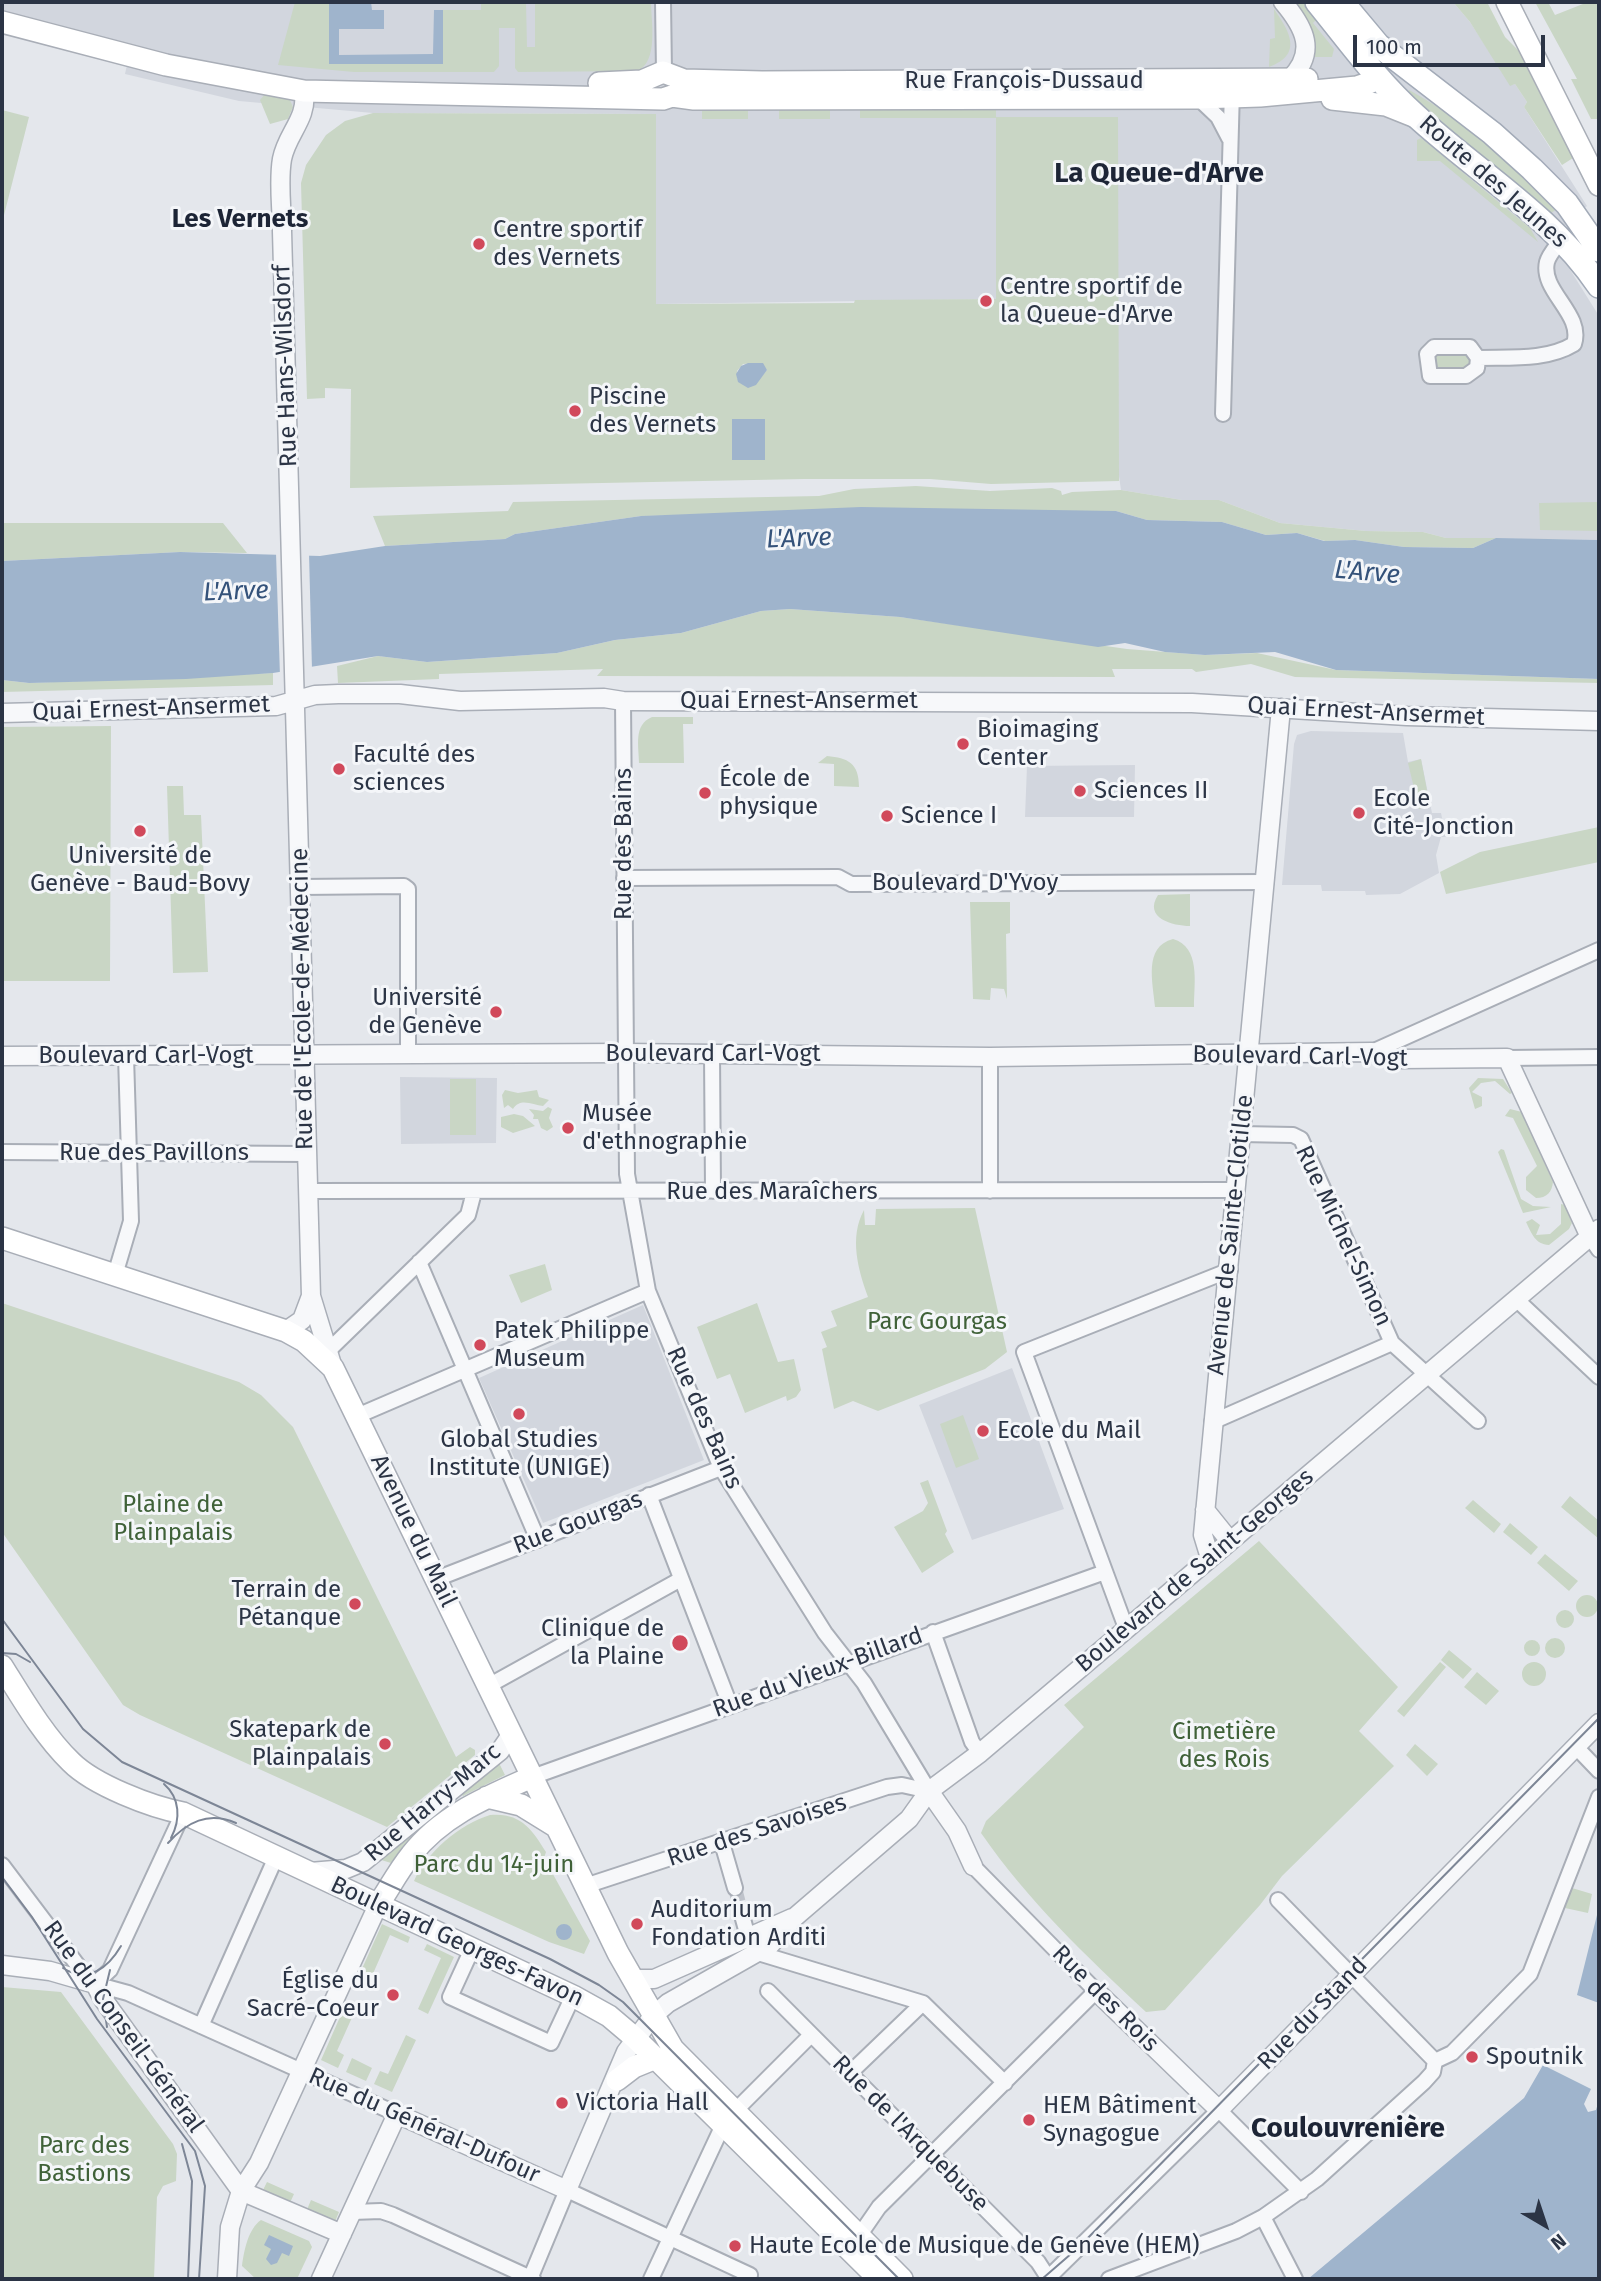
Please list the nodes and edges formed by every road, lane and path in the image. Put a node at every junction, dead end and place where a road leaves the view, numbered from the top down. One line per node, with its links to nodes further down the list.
1 (663, 2): 11 (street)
2 (1283, 2): 10 (street)
3 (1317, 2): 9 (main road, Route des Jeunes)
4 (1342, 2): 8 (main road, Route des Jeunes)
5 (1507, 2): 19 (main road)
6 (1522, 2): 18 (main road)
7 (2, 22): 14 (main road, Rue François-Dussaud)
8 (1378, 45): 9 (main road); 13 (main road, Route des Jeunes)
9 (1377, 79): 10 (main road, Rue François-Dussaud); 13 (main road); 16 (main road, Route des Jeunes)
10 (1290, 82): 12 (main road, Rue François-Dussaud); 16 (main road, Rue François-Dussaud)
11 (664, 84): 12 (main road, Rue François-Dussaud); 14 (main road, Rue François-Dussaud); 15 (main road, Rue François-Dussaud)
12 (1232, 88): 15 (main road, Rue François-Dussaud); 17 (street)
13 (1433, 90): 20 (main road, Route des Jeunes)
14 (304, 91): 26 (street, Rue Hans-Wilsdorf)
15 (1198, 98): 17 (street)
16 (1417, 117): 21 (main road, Route des Jeunes)
17 (1229, 138): 25 (street)
18 (1599, 153)
19 (1599, 184)
20 (1580, 220): 21 (main road); 22 (main road, Route des Jeunes)
21 (1562, 239): 23 (main road, Route des Jeunes); 24 (street)
22 (1599, 250)
23 (1599, 286)
24 (1478, 358)
25 (1223, 414)
26 (296, 693): 27 (street, Quai Ernest-Ansermet); 29 (street, Quai Ernest-Ansermet); 33 (street, Rue de l'Ecole-de-Médecine)
27 (623, 701): 28 (street, Quai Ernest-Ansermet); 31 (street, Rue des Bains)
28 (1281, 708): 30 (street, Quai Ernest-Ansermet); 32 (street, Avenue de Sainte-Clotilde)
29 (2, 713)
30 (1599, 721)
31 (624, 878): 32 (street, Boulevard D'Yvoy); 37 (street, Rue des Bains)
32 (1266, 882): 39 (street, Avenue de Sainte-Clotilde)
33 (300, 887): 40 (street); 43 (street, Rue de l'Ecole-de-Médecine)
34 (1599, 950): 35 (street)
35 (1407, 1039): 36 (street); 46 (street, Boulevard Carl-Vogt)
36 (1372, 1052): 39 (street, Boulevard Carl-Vogt); 46 (street, Boulevard Carl-Vogt)
37 (624, 1054): 38 (street, Boulevard Carl-Vogt); 40 (street, Boulevard Carl-Vogt); 57 (street, Rue des Bains)
38 (712, 1054): 44 (street, Boulevard Carl-Vogt); 54 (street)
39 (1250, 1054): 44 (street, Boulevard Carl-Vogt); 48 (street, Avenue de Sainte-Clotilde)
40 (408, 1055): 43 (street, Boulevard Carl-Vogt)
41 (2, 1056): 42 (street, Boulevard Carl-Vogt)
42 (126, 1056): 43 (street, Boulevard Carl-Vogt); 50 (street)
43 (303, 1056): 51 (street, Rue de l'Ecole-de-Médecine)
44 (990, 1057): 55 (street)
45 (1599, 1057): 47 (street, Boulevard Carl-Vogt)
46 (1423, 1058): 47 (street, Boulevard Carl-Vogt)
47 (1507, 1058): 59 (street)
48 (1241, 1134): 52 (street, Avenue de Sainte-Clotilde); 67 (street, Rue Michel-Simon)
49 (2, 1152): 50 (street, Rue des Pavillons)
50 (129, 1153): 51 (street, Rue des Pavillons); 62 (street)
51 (306, 1154): 53 (street, Rue de l'Ecole-de-Médecine)
52 (1236, 1190): 55 (street, Rue des Maraîchers); 61 (street, Avenue de Sainte-Clotilde)
53 (308, 1191): 56 (street, Rue des Maraîchers); 64 (street, Rue de l'Ecole-de-Médecine)
54 (713, 1191): 55 (street, Rue des Maraîchers); 57 (street, Rue des Maraîchers)
55 (990, 1191)
56 (474, 1192): 57 (street, Rue des Maraîchers); 60 (street)
57 (628, 1192): 63 (street, Rue des Bains)
58 (2, 1238): 62 (main road, Avenue du Mail)
59 (1596, 1239): 65 (street, Boulevard de Saint-Georges)
60 (419, 1262): 68 (street); 69 (street)
61 (1230, 1270): 74 (street, Avenue de Sainte-Clotilde); 81 (street)
62 (115, 1275): 66 (main road, Avenue du Mail)
63 (648, 1291): 69 (street); 75 (street, Rue des Bains)
64 (311, 1296): 66 (street); 68 (street, Rue de l'Ecole-de-Médecine)
65 (1517, 1300): 70 (street, Boulevard de Saint-Georges); 71 (street)
66 (286, 1331): 68 (main road, Avenue du Mail)
67 (1392, 1343): 70 (street, Rue Michel-Simon); 74 (street)
68 (330, 1360): 72 (main road, Avenue du Mail)
69 (466, 1370): 72 (street); 78 (street)
70 (1426, 1376): 73 (street, Rue Michel-Simon); 79 (street, Boulevard de Saint-Georges)
71 (1599, 1377)
72 (357, 1416): 82 (main road, Avenue du Mail)
73 (1478, 1421)
74 (1212, 1422): 77 (street, Avenue de Sainte-Clotilde)
75 (720, 1468): 76 (street, Rue Gourgas); 86 (street, Rue des Bains)
76 (649, 1495): 78 (street, Rue Gourgas); 83 (street)
77 (1205, 1510): 79 (street); 80 (street, Avenue de Sainte-Clotilde)
78 (538, 1540): 82 (street, Rue Gourgas)
79 (1230, 1541): 80 (street, Boulevard de Saint-Georges)
80 (1210, 1558): 84 (street, Boulevard de Saint-Georges)
81 (1105, 1572): 84 (street); 85 (street, Rue du Vieux-Billard)
82 (436, 1579): 88 (main road, Avenue du Mail)
83 (681, 1579): 88 (street); 89 (street)
84 (1126, 1629): 93 (street, Boulevard de Saint-Georges)
85 (933, 1632): 86 (street, Rue du Vieux-Billard); 93 (street)
86 (848, 1662): 89 (street, Rue du Vieux-Billard); 96 (street, Rue des Bains)
87 (2, 1666): 99 (main road, Boulevard Georges-Favon)
88 (488, 1686): 91 (main road, Avenue du Mail)
89 (730, 1705): 95 (street, Rue du Vieux-Billard)
90 (1599, 1723): 92 (street, Rue du Stand)
91 (511, 1735): 95 (main road, Avenue du Mail); 105 (street, Rue Harry-Marc)
92 (1576, 1747): 94 (street); 116 (street, Rue du Stand)
93 (980, 1753): 96 (street, Boulevard de Saint-Georges)
94 (1599, 1770)
95 (532, 1777): 97 (main road, Rue Harry-Marc); 100 (main road, Avenue du Mail)
96 (929, 1791): 101 (street, Rue des Savoises); 104 (street, Rue des Rois); 110 (street, Boulevard de Saint-Georges)
97 (487, 1797): 100 (main road); 109 (main road, Rue Harry-Marc)
98 (1599, 1797): 128 (street)
99 (183, 1813): 102 (main road, Boulevard Georges-Favon); 118 (street)
100 (556, 1827): 106 (main road, Avenue du Mail)
101 (722, 1843): 106 (street, Rue des Savoises); 107 (street)
102 (276, 1857): 105 (main road, Boulevard Georges-Favon); 124 (street)
103 (2, 1865): 118 (street, Rue du Conseil-Général)
104 (973, 1866): 120 (street, Rue des Rois)
105 (310, 1872): 109 (main road, Boulevard Georges-Favon)
106 (585, 1886): 117 (main road, Avenue du Mail)
107 (735, 1888)
108 (1278, 1900): 116 (street)
109 (378, 1905): 113 (main road, Boulevard Georges-Favon); 129 (street)
110 (795, 1917): 112 (street); 114 (street)
111 (743, 1919): 112 (street)
112 (748, 1937): 117 (street)
113 (471, 1948): 121 (main road, Boulevard Georges-Favon); 121 (street)
114 (758, 1953): 122 (street); 123 (street)
115 (2, 1965): 118 (street)
116 (1352, 1974): 128 (street); 133 (street, Rue du Stand)
117 (632, 1979): 123 (main road, Avenue du Mail)
118 (95, 1984): 124 (street, Rue du Général-Dufour); 137 (street, Rue du Conseil-Général)
119 (768, 1991): 125 (street, Rue de l'Arquebuse)
120 (1096, 1991): 132 (street); 133 (street, Rue des Rois)
121 (573, 1996): 126 (main road, Boulevard Georges-Favon)
122 (923, 2003): 130 (street); 132 (street)
123 (653, 2016): 126 (street); 135 (main road, Boulevard Georges-Favon)
124 (201, 2026): 129 (street, Rue du Général-Dufour)
125 (811, 2035): 130 (street, Rue de l'Arquebuse); 135 (street)
126 (635, 2038): 127 (main road, Boulevard Georges-Favon); 131 (street)
127 (656, 2058): 131 (main road); 135 (main road, Boulevard Georges-Favon)
128 (1435, 2061): 139 (street)
129 (302, 2071): 134 (street, Rue du Général-Dufour); 137 (street)
130 (850, 2073): 136 (street, Rue de l'Arquebuse)
131 (617, 2080): 138 (street)
132 (1005, 2083): 136 (street)
133 (1219, 2110): 139 (street, Rue des Rois); 153 (street, Rue du Stand)
134 (397, 2113): 138 (street, Rue du Général-Dufour); 140 (street)
135 (729, 2119): 143 (main road, Boulevard Georges-Favon); 144 (street); 151 (main road, Boulevard Georges-Favon)
136 (933, 2155): 143 (street); 153 (street, Rue de l'Arquebuse)
137 (241, 2190): 142 (street); 147 (street)
138 (567, 2190): 144 (street, Rue du Général-Dufour); 149 (street)
139 (1301, 2192): 141 (street)
140 (352, 2212): 142 (street); 149 (street)
141 (1264, 2217): 146 (street); 154 (street)
142 (342, 2234): 148 (street)
143 (859, 2236): 152 (main road, Boulevard Georges-Favon)
144 (670, 2237): 145 (street, Rue du Général-Dufour); 150 (street)
145 (750, 2275)
146 (1296, 2278)
147 (227, 2279)
148 (321, 2279)
149 (531, 2279)
150 (651, 2279)
151 (879, 2279)
152 (902, 2279)
153 (1048, 2279)
154 (1110, 2279)

